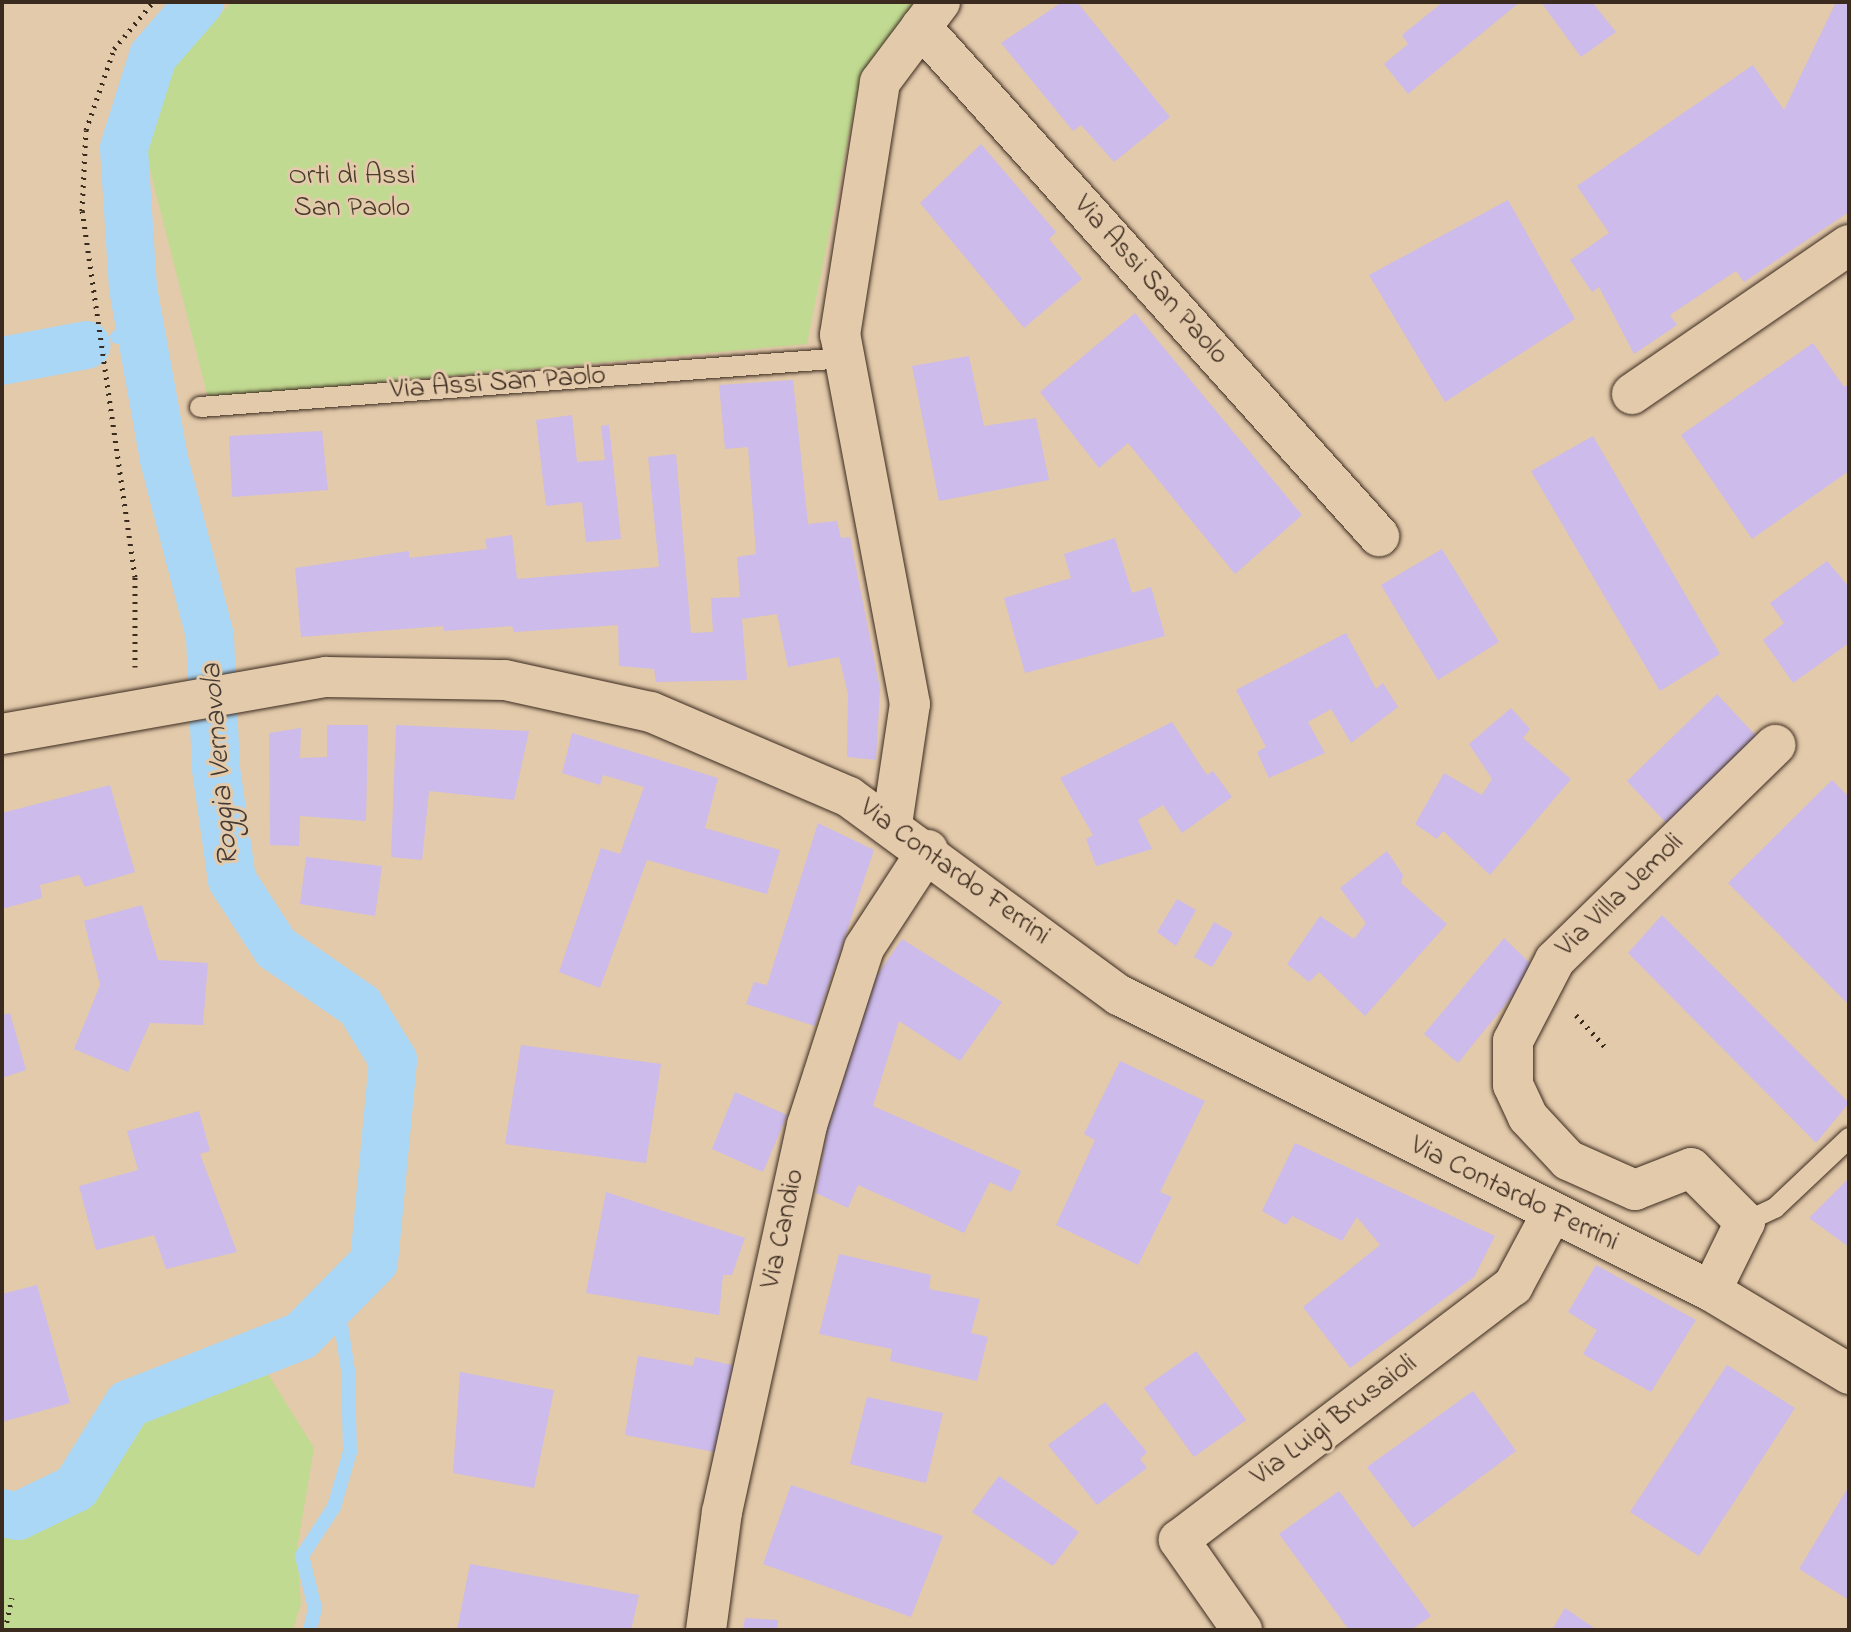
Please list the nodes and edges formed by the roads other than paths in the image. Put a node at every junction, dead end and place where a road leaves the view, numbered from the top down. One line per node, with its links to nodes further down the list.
1 (930, 15): 3 (street, Via Assi San Paolo); 6 (street, Via Assi San Paolo)
2 (1849, 245): 4 (street)
3 (844, 358): 5 (lane, Via Assi San Paolo); 9 (street, Via Assi San Paolo)
4 (1632, 394)
5 (200, 407)
6 (1379, 536)
7 (2, 734): 9 (street, Via Contardo Ferrini)
8 (1775, 745): 13 (street, Via Villa Jemoli)
9 (892, 824): 10 (street, Via Contardo Ferrini)
10 (928, 850): 12 (street, Via Contardo Ferrini); 16 (street, Via Candio)
11 (1849, 1138): 13 (lane)
12 (1552, 1213): 14 (street, Via Contardo Ferrini); 17 (street, Via Luigi Brusaioli)
13 (1745, 1222): 14 (street)
14 (1711, 1291): 15 (street, Via Contardo Ferrini)
15 (1849, 1374)
16 (706, 1630)
17 (1242, 1630)

